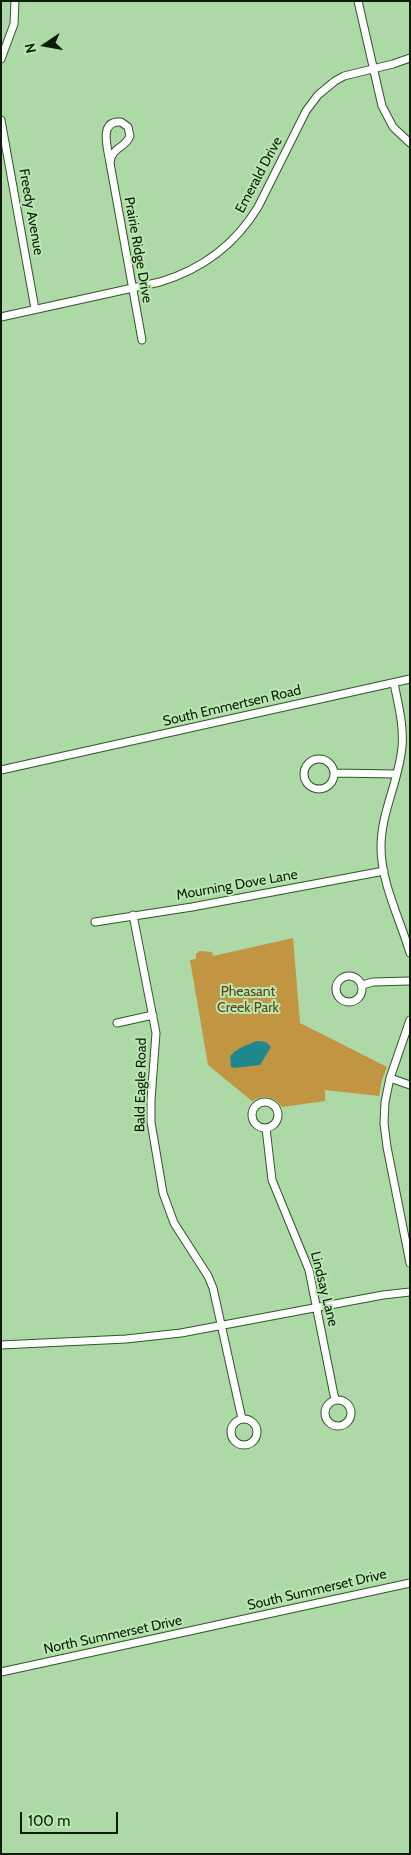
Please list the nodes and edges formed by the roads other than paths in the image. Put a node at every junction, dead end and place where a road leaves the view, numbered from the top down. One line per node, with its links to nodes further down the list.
1 (15, 1): 4 (street)
2 (358, 1): 5 (street)
3 (410, 58): 5 (street, Emerald Drive)
4 (1, 59)
5 (373, 68): 7 (street); 10 (street, Emerald Drive)
6 (1, 120): 8 (street, Freedy Avenue)
7 (410, 143)
8 (4, 146): 11 (street, Freedy Avenue)
9 (110, 163): 9 (street, Prairie Ridge Drive); 10 (street, Prairie Ridge Drive)
10 (132, 288): 11 (street, Emerald Drive); 13 (street, Prairie Ridge Drive)
11 (35, 309): 12 (street, Emerald Drive)
12 (1, 317)
13 (142, 340)
14 (410, 679): 15 (street, South Emmertsen Road)
15 (394, 683): 16 (street, South Emmertsen Road); 18 (street)
16 (1, 770)
17 (334, 773): 17 (street); 18 (street)
18 (396, 774): 19 (street)
19 (384, 871): 20 (street, Mourning Dove Lane); 22 (street)
20 (133, 915): 21 (street, Mourning Dove Lane); 25 (street, Bald Eagle Road)
21 (95, 922)
22 (410, 953)
23 (410, 981): 24 (street)
24 (362, 985)
25 (153, 1016): 27 (street); 34 (street, Bald Eagle Road)
26 (410, 1020): 28 (street)
27 (117, 1023)
28 (390, 1078): 29 (street); 31 (street)
29 (410, 1085)
30 (266, 1128): 33 (street, Lindsay Lane)
31 (410, 1263)
32 (410, 1292): 33 (street)
33 (317, 1307): 34 (street); 36 (street, Lindsay Lane)
34 (223, 1326): 35 (street); 37 (street, Bald Eagle Road)
35 (1, 1345)
36 (336, 1400)
37 (242, 1419)
38 (410, 1582): 39 (street, South Summerset Drive)
39 (229, 1623): 40 (street, North Summerset Drive)
40 (1, 1672)

